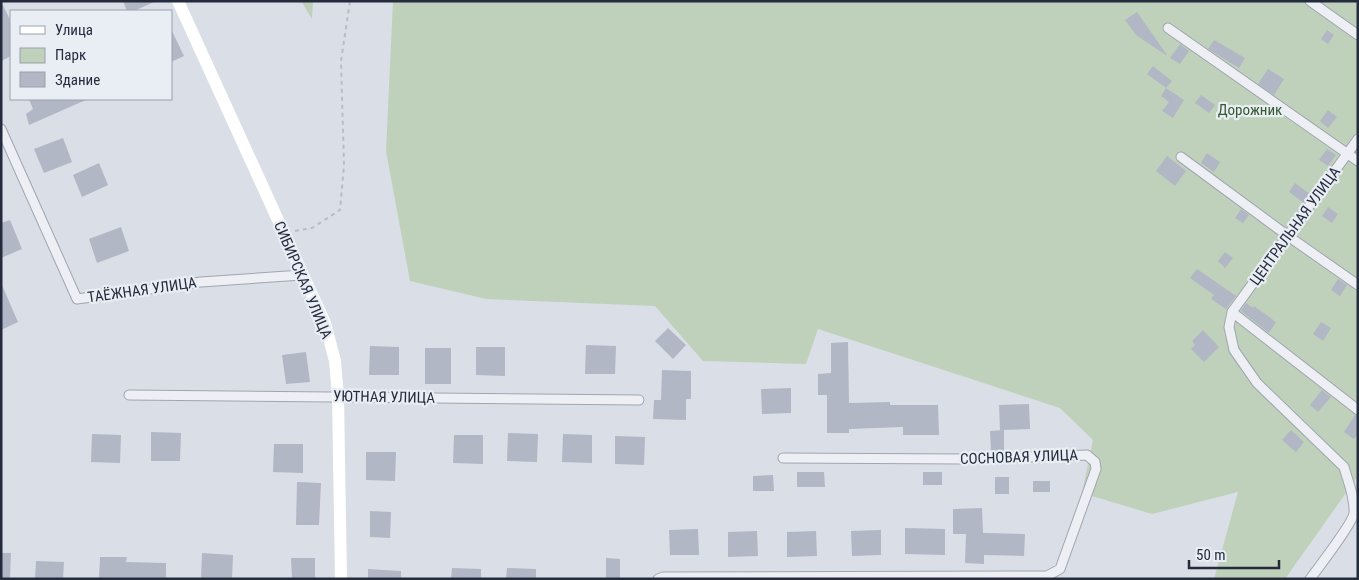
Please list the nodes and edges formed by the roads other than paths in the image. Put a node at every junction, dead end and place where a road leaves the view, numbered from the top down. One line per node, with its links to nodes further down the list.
1 (178, 1): 11 (street, СИБИРСКАЯ УЛИЦА)
2 (1310, 1): 4 (street)
3 (1168, 28): 7 (street)
4 (1358, 35)
5 (1, 129): 11 (street, ТАЁЖНАЯ УЛИЦА)
6 (1358, 138): 7 (street, ЦЕНТРАЛЬНАЯ УЛИЦА)
7 (1347, 154): 9 (street); 10 (street, ЦЕНТРАЛЬНАЯ УЛИЦА)
8 (1182, 157): 10 (street)
9 (1358, 161)
10 (1288, 236): 12 (street); 13 (street, ЦЕНТРАЛЬНАЯ УЛИЦА)
11 (302, 275): 15 (street, СИБИРСКАЯ УЛИЦА)
12 (1358, 285)
13 (1232, 312): 17 (street); 19 (street)
14 (128, 396): 15 (street, УЮТНАЯ УЛИЦА)
15 (338, 396): 16 (street, УЮТНАЯ УЛИЦА); 20 (street, СИБИРСКАЯ УЛИЦА)
16 (639, 400)
17 (1358, 410)
18 (783, 458): 21 (street, СОСНОВАЯ УЛИЦА)
19 (1356, 514): 22 (street)
20 (341, 579)
21 (658, 579)
22 (1310, 579)

